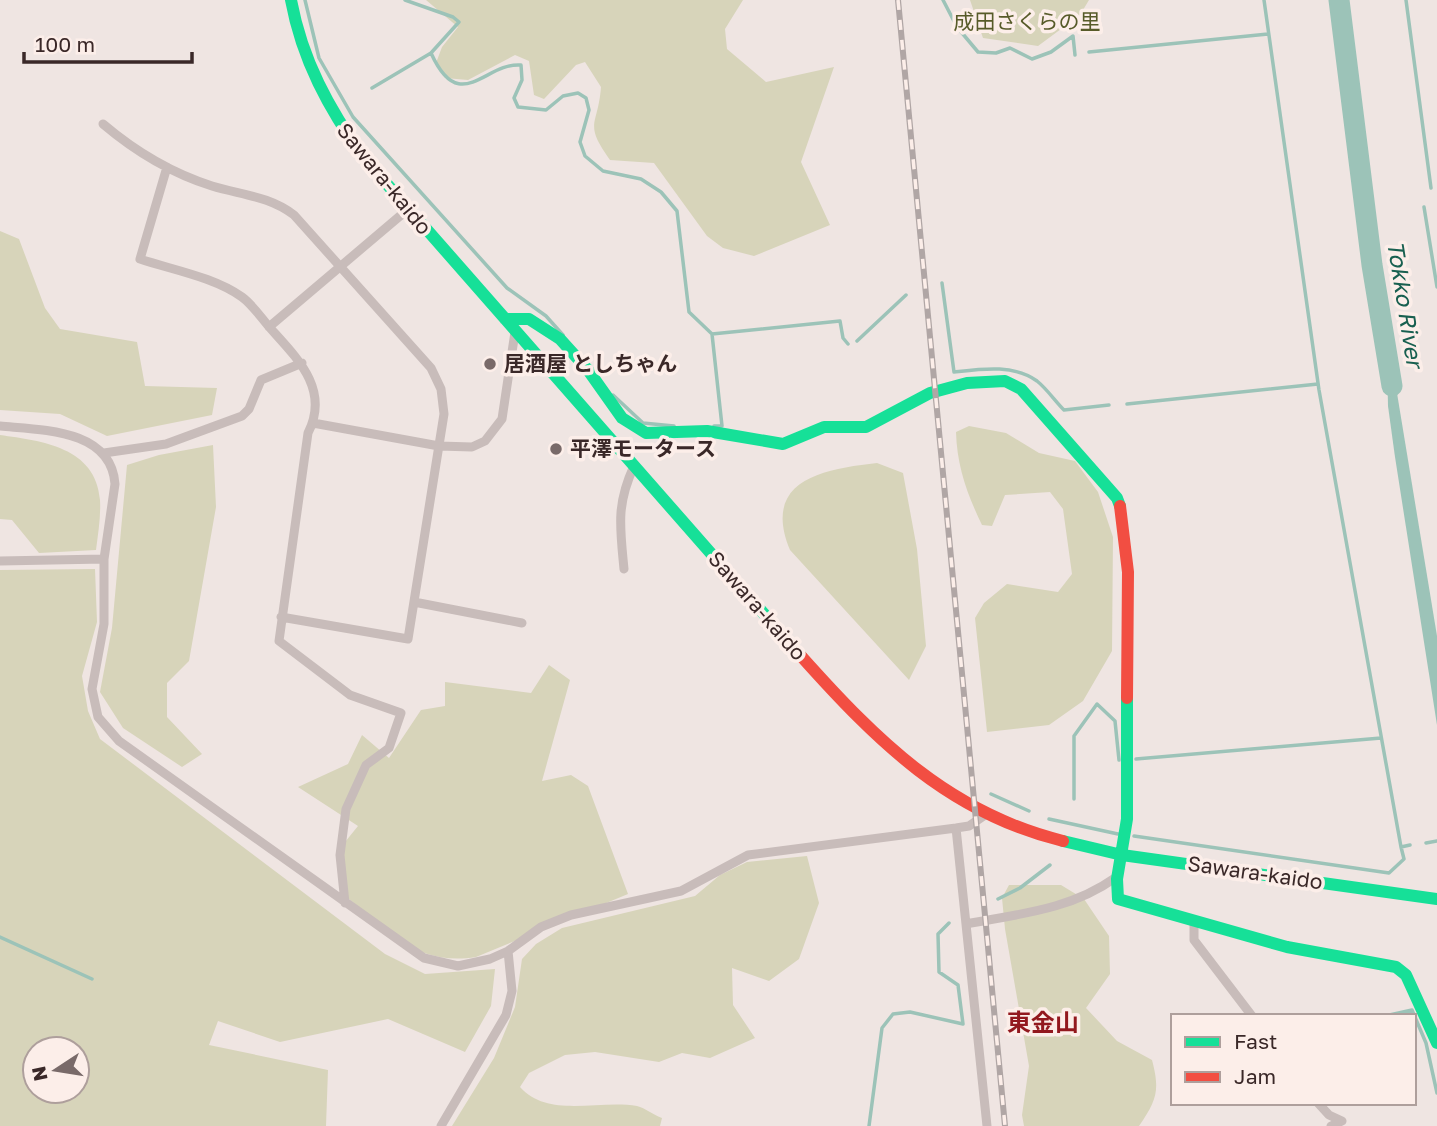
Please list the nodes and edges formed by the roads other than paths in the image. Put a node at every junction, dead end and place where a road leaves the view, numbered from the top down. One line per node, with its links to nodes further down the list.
1 (291, 0): 4 (main road, Sawara-kaido)
2 (103, 124): 3 (street)
3 (167, 167): 5 (street); 7 (street)
4 (407, 210): 5 (street); 6 (main road, Sawara-kaido)
5 (340, 264): 7 (street); 12 (street)
6 (505, 319): 8 (main road, Sawara-kaido); 23 (main road)
7 (269, 327): 9 (street)
8 (515, 331): 12 (street); 14 (main road, Sawara-kaido)
9 (302, 363): 10 (street); 13 (street)
10 (313, 424): 12 (street); 19 (street)
11 (0, 426): 13 (street)
12 (439, 446): 18 (street)
13 (104, 453): 15 (street)
14 (634, 466): 17 (street); 21 (main road, Sawara-kaido)
15 (104, 559): 16 (street); 26 (street)
16 (0, 561)
17 (624, 569)
18 (414, 602): 19 (street); 20 (street)
19 (281, 617): 26 (street)
20 (522, 623)
21 (985, 815): 22 (street); 23 (main road, Sawara-kaido)
22 (956, 828): 28 (street); 29 (street)
23 (1122, 855): 24 (main road); 25 (main road, Sawara-kaido)
24 (1115, 878): 27 (main road); 28 (street)
25 (1437, 898)
26 (345, 903): 29 (street)
27 (1194, 920): 30 (street); 31 (main road)
28 (966, 924): 34 (street)
29 (508, 951): 33 (street)
30 (1250, 1014)
31 (1437, 1043)
32 (1320, 1105): 35 (street)
33 (441, 1126)
34 (987, 1126)
35 (1331, 1126)

